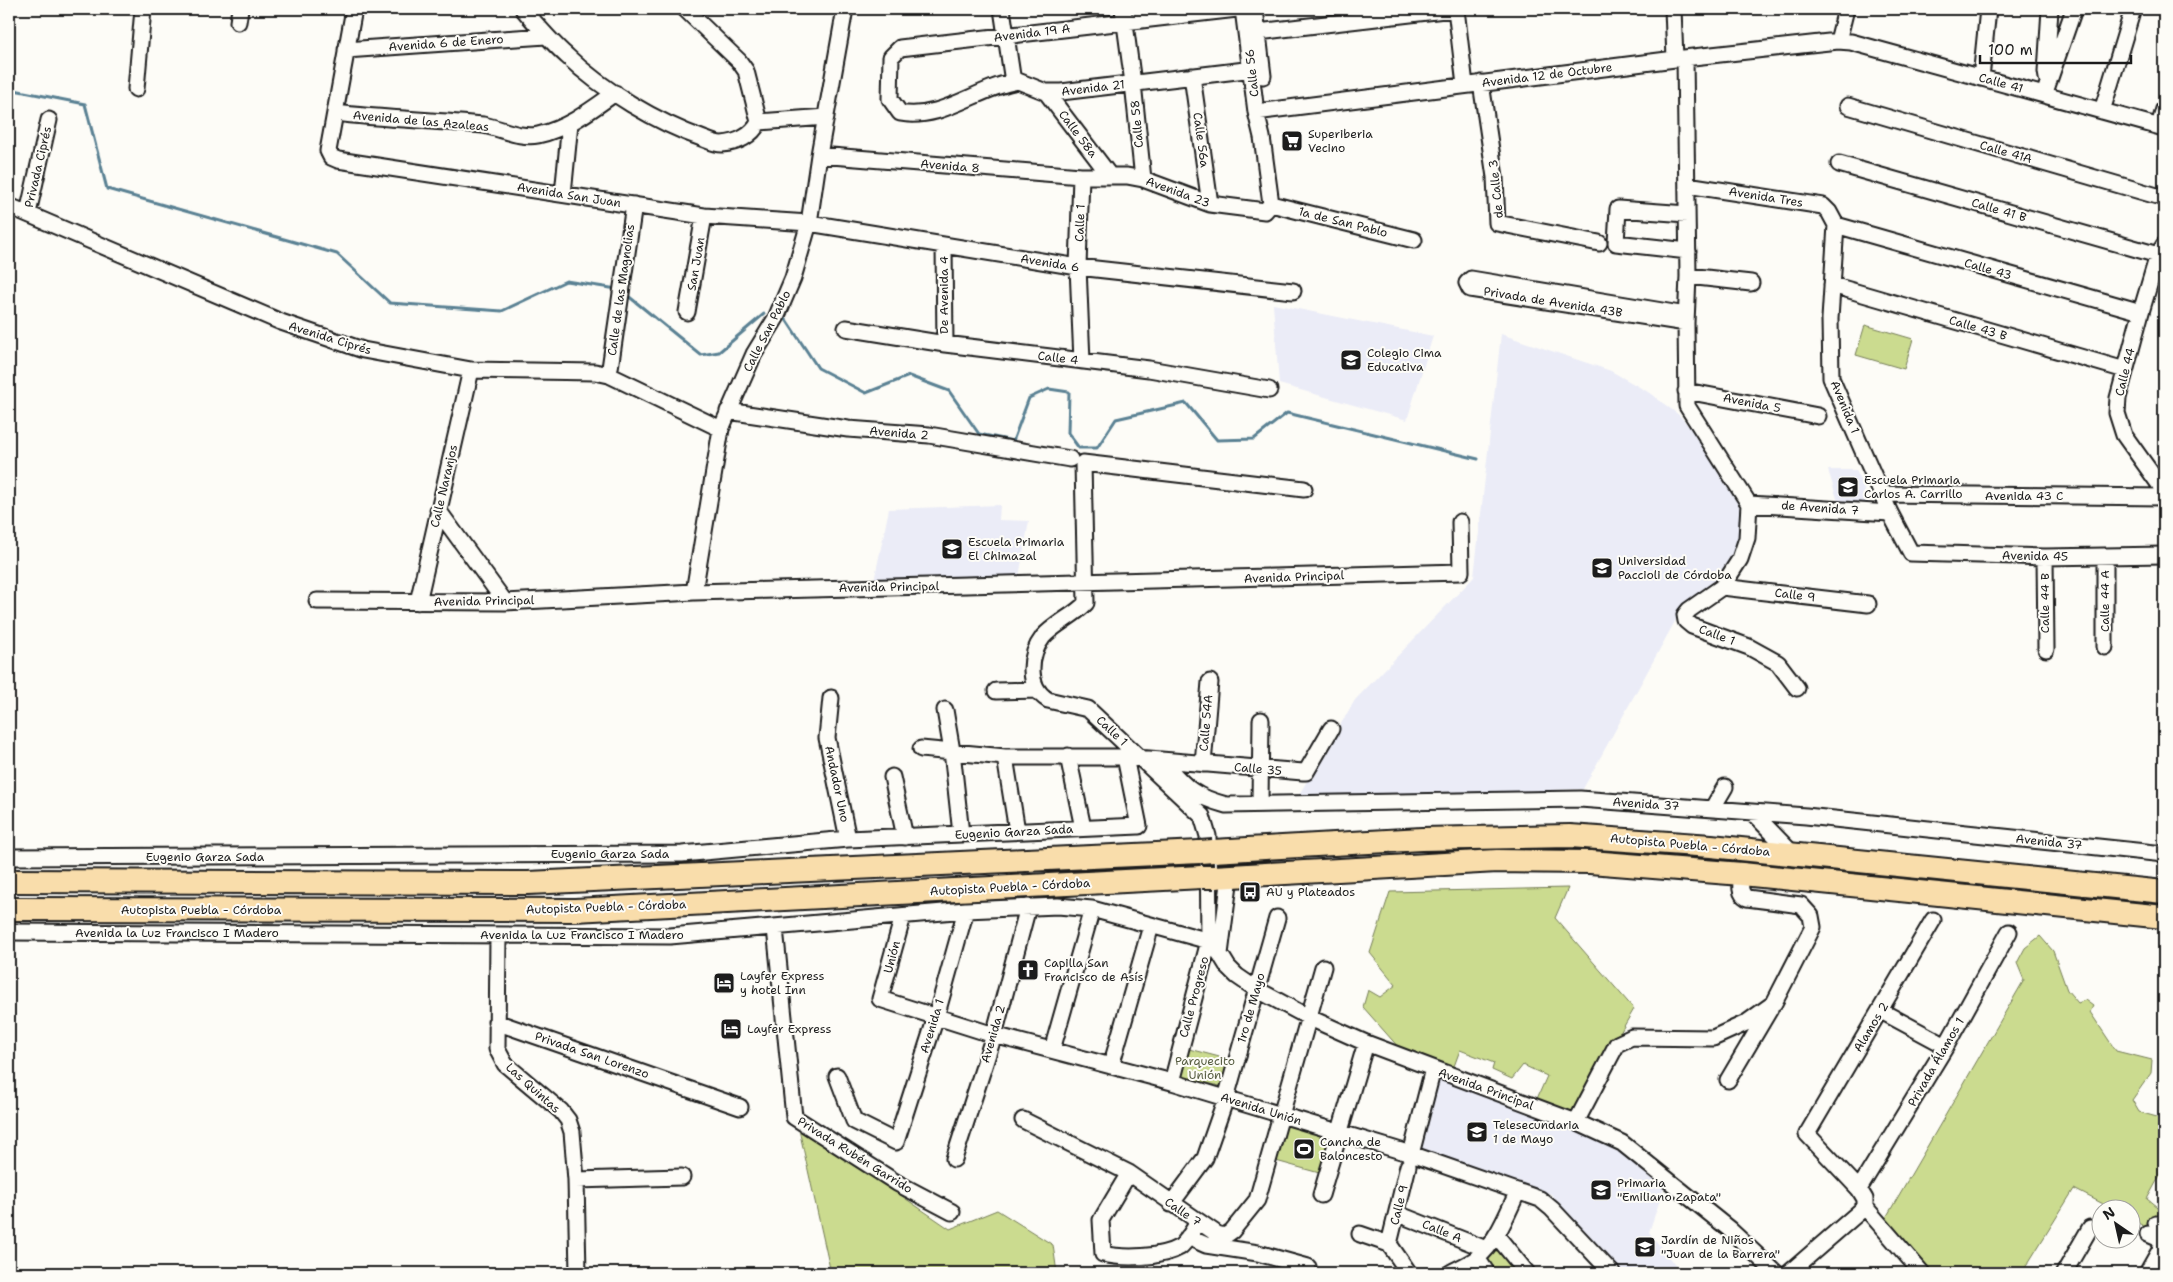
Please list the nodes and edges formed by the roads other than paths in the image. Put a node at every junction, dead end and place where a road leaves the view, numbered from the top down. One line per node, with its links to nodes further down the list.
1 (142, 9): 32 (street)
2 (354, 9): 22 (street)
3 (523, 9): 19 (street)
4 (685, 9): 42 (street)
5 (845, 9): 40 (street, Calle San Pablo)
6 (1002, 9): 20 (street)
7 (1237, 9): 17 (street, Avenida 19 A)
8 (1243, 9): 24 (street, Calle 56)
9 (1255, 9): 18 (street, Calle 56)
10 (1455, 9): 18 (street); 30 (street)
11 (1673, 9): 23 (street)
12 (1846, 9): 21 (street)
13 (2050, 9): 31 (street)
14 (2074, 9): 31 (street)
15 (2133, 9): 38 (street)
16 (1984, 10): 26 (street)
17 (1124, 15): 20 (street, Avenida 19 A); 28 (street, Calle 58)
18 (1258, 32): 24 (street, Calle 56)
19 (546, 36): 22 (street, Avenida 6 de Enero); 34 (street)
20 (1005, 36): 27 (street); 27 (street, Avenida 19 A)
21 (1838, 41): 23 (street, Avenida 12 de Octubre); 26 (street, Calle 41)
22 (346, 50): 39 (street)
23 (1680, 59): 29 (street, Avenida 12 de Octubre); 50 (street)
24 (1257, 68): 25 (street, Avenida 21); 37 (street, Calle 56)
25 (1192, 76): 28 (street, Avenida 21); 53 (street, Calle 56a)
26 (1981, 78): 31 (street, Calle 41)
27 (1013, 82): 33 (street, Avenida 21)
28 (1133, 82): 33 (street, Avenida 21); 49 (street, Calle 58)
29 (1481, 83): 30 (street, Avenida 12 de Octubre); 63 (street, de Calle 3)
30 (1465, 85): 37 (street, Avenida 12 de Octubre)
31 (2046, 88): 38 (street, Calle 41)
32 (136, 89)
33 (1046, 92): 48 (street, Calle 58a)
34 (615, 93): 42 (street); 43 (street, Avenida de las Azaleas)
35 (1848, 106): 52 (street, Calle 41A)
36 (2164, 109): 44 (street)
37 (1261, 111): 54 (street, Calle 56)
38 (2102, 111): 44 (street, Calle 41)
39 (335, 113): 43 (street, Avenida de las Azaleas); 51 (street, Avenida San Juan)
40 (826, 117): 42 (street); 45 (street, Calle San Pablo)
41 (49, 120): 57 (street, Privada Ciprés)
42 (759, 122)
43 (570, 123): 51 (street)
44 (2162, 127)
45 (819, 155): 47 (street, Avenida 8); 60 (street, Calle San Pablo)
46 (1839, 164): 65 (street, Calle 41 B)
47 (1082, 176): 48 (street, Avenida 23); 67 (street, Calle 1)
48 (1110, 176): 49 (street, Avenida 23)
49 (1143, 179): 53 (street, Avenida 23)
50 (1687, 185): 58 (street); 61 (street, Avenida Tres)
51 (563, 194): 55 (street, Avenida San Juan)
52 (2164, 198)
53 (1210, 204): 54 (street, Avenida 23)
54 (1271, 204): 62 (street, 1a de San Pablo)
55 (634, 205): 59 (street, Avenida San Juan); 80 (street, Calle de las Magnolias)
56 (9, 206): 57 (street, Avenida Ciprés)
57 (28, 213): 78 (street, Avenida Ciprés)
58 (1687, 214): 66 (street); 66 (street)
59 (704, 216): 60 (street, Avenida San Juan); 72 (street, San Juan)
60 (809, 223): 64 (street, Avenida 6); 83 (street, Calle San Pablo)
61 (1836, 225): 70 (street, Avenida 1); 73 (street, Calle 43)
62 (1414, 240)
63 (1599, 243)
64 (944, 246): 67 (street, Avenida 6); 76 (street, De Avenida 4)
65 (2161, 250): 73 (street, Calle 44)
66 (1688, 251): 68 (street)
67 (1078, 268): 71 (street, Avenida 6); 77 (street, Calle 1)
68 (1688, 276): 69 (street); 74 (street)
69 (1751, 283)
70 (1832, 285): 79 (street, Calle 43 B); 89 (street, Avenida 1)
71 (1293, 291)
72 (687, 312)
73 (2141, 312): 79 (street, Calle 44)
74 (1686, 319): 74 (street, Privada de Avenida 43B); 82 (street)
75 (846, 328): 76 (street, Calle 4)
76 (945, 344): 77 (street, Calle 4)
77 (1082, 361): 81 (street, Calle 4)
78 (471, 370): 80 (street, Avenida Ciprés); 91 (street, Calle Naranjos)
79 (2125, 370): 88 (street, Calle 44)
80 (609, 375): 85 (street, Avenida Ciprés)
81 (1269, 390)
82 (1686, 391): 84 (street, Avenida 5); 90 (street)
83 (728, 411): 85 (street, Calle San Pablo); 86 (street, Avenida 2)
84 (1818, 416)
85 (721, 429): 100 (street, Calle San Pablo)
86 (1076, 461): 87 (street, Avenida 2); 98 (street)
87 (1304, 490)
88 (2164, 490): 89 (street, Avenida 43 C)
89 (1883, 494): 92 (street, Avenida 1)
90 (1749, 504): 92 (street, de Avenida 7); 99 (street, Calle 1)
91 (438, 510): 102 (street, Calle Naranjos); 103 (street)
92 (1890, 513): 94 (street, Avenida 1)
93 (1460, 522): 98 (street, Avenida Principal)
94 (1908, 549): 97 (street, Avenida 45)
95 (2164, 555): 96 (street, Avenida 45)
96 (2105, 556): 97 (street, Avenida 45); 105 (street, Calle 44 A)
97 (2045, 557): 106 (street, Calle 44 B)
98 (1086, 583): 100 (street, Avenida Principal); 110 (street)
99 (1722, 587): 104 (street, Calle 9); 108 (street, Calle 1)
100 (694, 592): 103 (street, Avenida Principal)
101 (317, 601): 102 (street, Avenida Principal)
102 (418, 602): 103 (street, Avenida Principal)
103 (505, 602)
104 (1868, 604)
105 (2105, 647)
106 (2046, 649)
107 (1210, 682): 122 (street, Calle 54A)
108 (1797, 688)
109 (996, 690): 110 (street, Calle 1)
110 (1042, 695): 120 (street, Calle 1)
111 (831, 698): 133 (street, Andador Uno)
112 (945, 710): 116 (street)
113 (1261, 720): 123 (street)
114 (1331, 729): 123 (street, Calle 35)
115 (921, 749): 116 (street)
116 (952, 751): 118 (street); 131 (street)
117 (1068, 756): 118 (street); 119 (street); 129 (street)
118 (1006, 757): 130 (street)
119 (1125, 757): 120 (street); 129 (street, Eugenio Garza Sada)
120 (1142, 759): 121 (street); 154 (street, Calle 1)
121 (1161, 760): 122 (street, Calle 35); 126 (street, Avenida 37)
122 (1202, 764): 123 (street, Calle 35)
123 (1261, 769): 126 (street)
124 (892, 777): 132 (street)
125 (1724, 788): 127 (street)
126 (1260, 803): 127 (street, Avenida 37)
127 (1712, 809): 128 (street, Avenida 37)
128 (1752, 812): 134 (street); 135 (street, Avenida 37)
129 (1083, 828): 130 (street, Eugenio Garza Sada)
130 (1017, 832): 131 (street, Eugenio Garza Sada)
131 (961, 834): 132 (street, Eugenio Garza Sada)
132 (905, 836): 133 (street, Eugenio Garza Sada)
133 (848, 839): 136 (street, Eugenio Garza Sada)
134 (1792, 854): 139 (highway, Autopista Puebla - Córdoba); 140 (highway, Autopista Puebla - Córdoba)
135 (2164, 854)
136 (9, 857)
137 (1742, 874): 138 (highway, Autopista Puebla - Córdoba); 146 (highway, Autopista Puebla - Córdoba); 159 (street)
138 (1215, 877): 142 (highway, Autopista Puebla - Córdoba); 155 (street)
139 (9, 881)
140 (2164, 892)
141 (1028, 907): 143 (street, Avenida la Luz Francisco I Madero); 144 (street, Avenida la Luz Francisco I Madero); 164 (street, Avenida 2)
142 (9, 909)
143 (1092, 909): 149 (street, Avenida la Luz Francisco I Madero); 167 (street)
144 (966, 910): 145 (street, Avenida la Luz Francisco I Madero); 161 (street, Avenida 1)
145 (903, 916): 150 (street, Avenida la Luz Francisco I Madero); 158 (street, Unión)
146 (2164, 917)
147 (1277, 918): 157 (street, 1ro de Mayo)
148 (1933, 920): 160 (street, Alamos 2)
149 (1151, 926): 154 (street, Avenida la Luz Francisco I Madero); 168 (street)
150 (775, 928): 153 (street, Avenida la Luz Francisco I Madero); 189 (street, Privada Rubén Garrido)
151 (9, 932): 153 (street, Avenida la Luz Francisco I Madero)
152 (2009, 932): 166 (street, Privada Álamos 1)
153 (498, 935): 163 (street, Las Quintas)
154 (1209, 941): 155 (street, Avenida Principal); 172 (street, Calle Progreso)
155 (1220, 954): 157 (street, Avenida Principal)
156 (1323, 967): 162 (street)
157 (1256, 989): 162 (street, Avenida Principal); 173 (street, 1ro de Mayo)
158 (880, 999): 161 (street, Avenida Unión)
159 (1774, 1003): 171 (street); 177 (street)
160 (1881, 1011): 166 (street); 184 (street, Alamos 2)
161 (936, 1017): 164 (street, Avenida Unión); 170 (street, Avenida 1)
162 (1310, 1018): 165 (street, Avenida Principal); 175 (street)
163 (496, 1022): 174 (street, Privada San Lorenzo); 183 (street, Las Quintas)
164 (994, 1034): 167 (street, Avenida Unión); 179 (street, Avenida 2)
165 (1366, 1043): 169 (street, Avenida Principal); 178 (street)
166 (1946, 1046): 184 (street, Privada Álamos 1)
167 (1052, 1050): 168 (street, Avenida Unión)
168 (1111, 1066): 172 (street, Avenida Unión)
169 (1433, 1069): 177 (street, Avenida Principal); 180 (street, Calle 9)
170 (837, 1076)
171 (1728, 1080)
172 (1172, 1082): 173 (street, Avenida Unión)
173 (1226, 1098): 175 (street, Avenida Unión); 187 (street, 1ro de Mayo)
174 (740, 1107)
175 (1282, 1115): 178 (street, Avenida Unión); 191 (street, Calle 7)
176 (1023, 1120): 181 (street, Calle 7)
177 (1576, 1122): 207 (street, Avenida Principal)
178 (1338, 1132): 180 (street, Avenida Unión); 186 (street)
179 (954, 1159)
180 (1410, 1160): 185 (street, Avenida Unión); 190 (street, Calle 9)
181 (1129, 1173): 187 (street, Calle 7); 196 (street)
182 (682, 1177): 183 (street)
183 (576, 1180): 201 (street, Las Quintas)
184 (1859, 1189): 188 (street)
185 (1518, 1191): 195 (street); 206 (street, Avenida Unión)
186 (1321, 1195)
187 (1171, 1204): 191 (street, Calle 7)
188 (1865, 1207): 208 (street); 209 (street)
189 (952, 1212)
190 (1398, 1214): 198 (street, Calle 9); 199 (street, Calle A)
191 (1199, 1222): 196 (street)
192 (2090, 1228): 210 (street)
193 (2156, 1229): 197 (street)
194 (1360, 1234): 198 (street)
195 (1496, 1235): 199 (street); 205 (street)
196 (1188, 1237): 200 (street)
197 (2164, 1242): 211 (street)
198 (1389, 1244): 202 (street)
199 (1481, 1254): 203 (street); 204 (street)
200 (1308, 1267)
201 (578, 1273)
202 (1409, 1273)
203 (1450, 1273)
204 (1488, 1273)
205 (1527, 1273)
206 (1612, 1273)
207 (1776, 1273)
208 (1789, 1273)
209 (1922, 1273)
210 (2064, 1273)
211 (2147, 1273)

